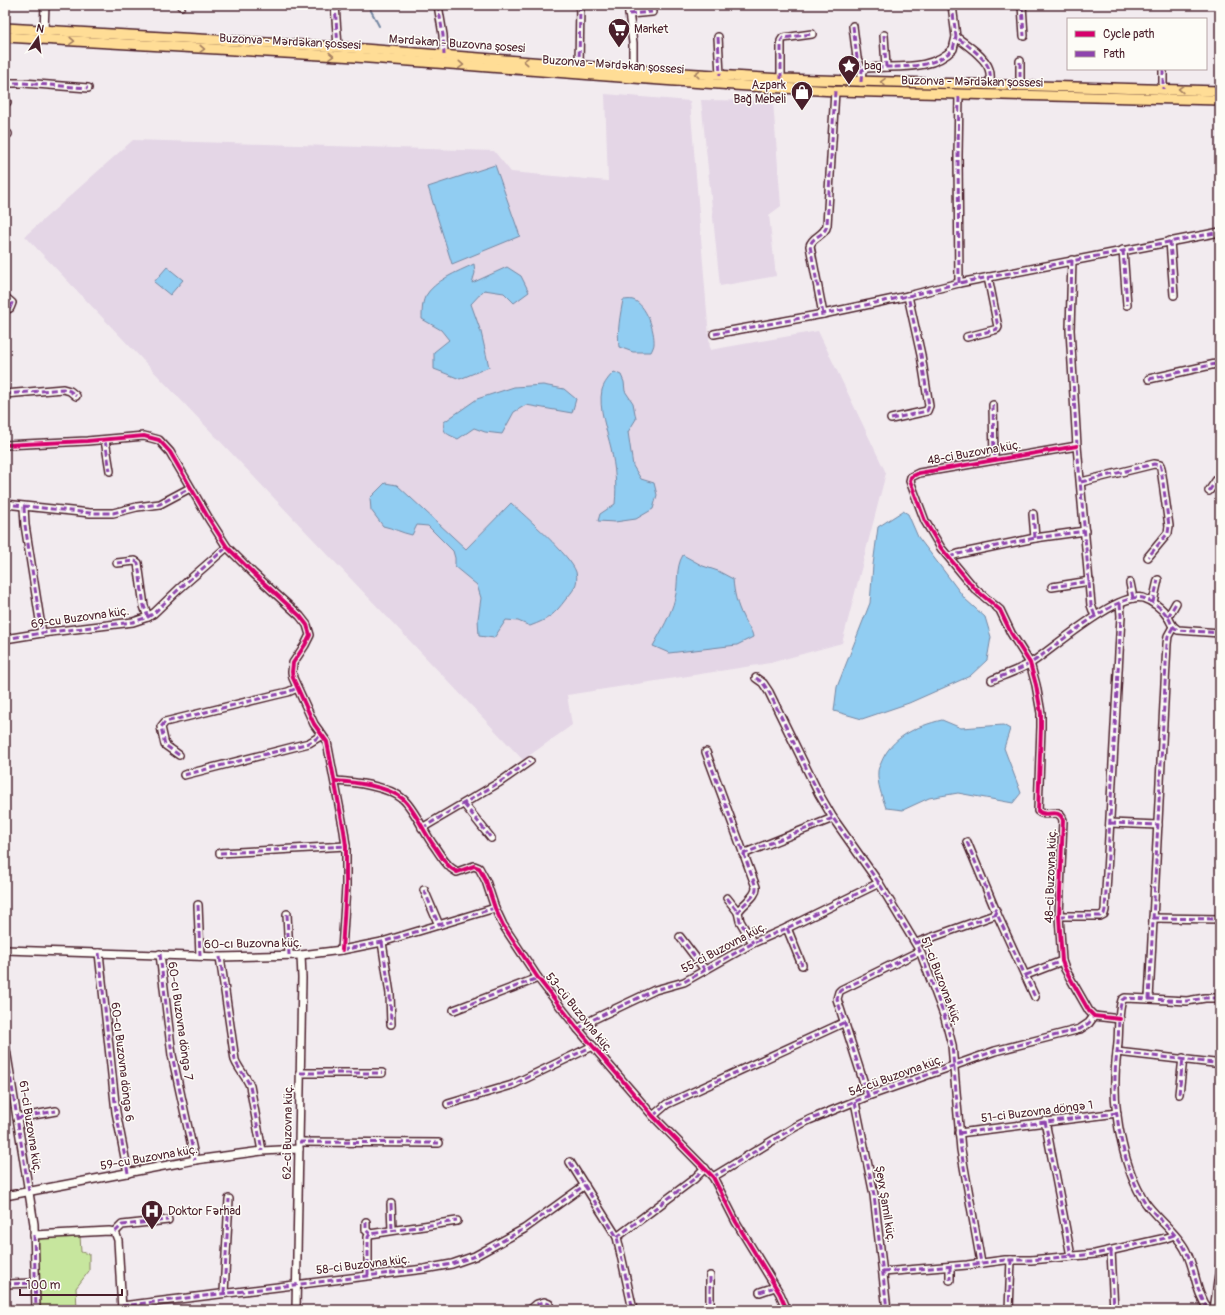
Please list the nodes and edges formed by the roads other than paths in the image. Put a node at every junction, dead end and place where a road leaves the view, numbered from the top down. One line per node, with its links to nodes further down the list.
1 (45, 5): 12 (street)
2 (335, 5): 19 (street)
3 (438, 5): 20 (street)
4 (580, 5): 22 (street)
5 (628, 5): 9 (street)
6 (952, 5): 18 (street)
7 (1022, 5): 16 (street)
8 (652, 12): 9 (street)
9 (629, 14): 24 (street)
10 (853, 26): 25 (street)
11 (5, 28): 12 (main road, Mərdəkan - Buzovna şosesi)
12 (44, 31): 19 (main road, Mərdəkan - Buzovna şosesi)
13 (812, 34): 28 (street)
14 (884, 34): 23 (street)
15 (718, 36): 27 (street)
16 (1024, 36)
17 (5, 37): 35 (main road, Buzonva - Mərdəkan şossesi, one-way to 35)
18 (956, 37): 23 (street); 31 (street)
19 (338, 47): 20 (main road, Mərdəkan - Buzovna şosesi)
20 (444, 55): 22 (main road, Mərdəkan - Buzovna şosesi, one-way to 20)
21 (1020, 61): 32 (street)
22 (579, 65): 24 (main road, Mərdəkan - Buzovna şosesi)
23 (886, 67): 25 (street)
24 (634, 70): 27 (main road, Mərdəkan - Buzovna şosesi, one-way to 24)
25 (862, 70): 29 (street)
26 (1162, 70): 34 (street)
27 (720, 75): 28 (main road, Mərdəkan - Buzovna şosesi)
28 (781, 79): 29 (main road, Mərdəkan - Buzovna şosesi)
29 (861, 82): 31 (main road, Mərdəkan - Buzovna şosesi, one-way to 29)
30 (5, 83): 33 (street)
31 (990, 85): 32 (main road, Mərdəkan - Buzovna şosesi)
32 (1020, 86): 34 (main road, Mərdəkan - Buzovna şosesi)
33 (88, 88)
34 (1163, 89): 36 (main road, Mərdəkan - Buzovna şosesi, one-way to 34)
35 (835, 91): 37 (main road, Buzonva - Mərdəkan şossesi); 50 (street)
36 (1220, 91)
37 (959, 94): 38 (main road, Buzonva - Mərdəkan şossesi); 44 (street)
38 (1220, 100)
39 (1220, 232): 40 (street)
40 (1170, 241): 41 (street); 45 (street)
41 (1123, 250): 42 (street); 48 (street)
42 (1072, 260): 43 (street); 61 (street)
43 (988, 277): 44 (street); 52 (street)
44 (959, 283): 46 (street)
45 (1174, 295)
46 (908, 296): 50 (street); 58 (street)
47 (5, 298): 49 (street)
48 (1127, 305)
49 (5, 310)
50 (823, 314): 51 (street)
51 (714, 334)
52 (967, 337)
53 (1220, 363): 54 (street)
54 (1149, 379)
55 (5, 394): 56 (street)
56 (76, 396)
57 (993, 405): 62 (street)
58 (891, 419)
59 (105, 440): 60 (street); 63 (street); 66 (street)
60 (5, 445)
61 (1078, 446): 62 (street, 48-ci Buzovna küç.); 65 (street)
62 (994, 460): 75 (street, 48-ci Buzovna küç.)
63 (110, 471)
64 (1220, 475): 67 (street)
65 (1081, 482): 71 (street); 74 (street)
66 (190, 488): 69 (street); 73 (street)
67 (1209, 492)
68 (5, 504): 69 (street)
69 (24, 507): 89 (street)
70 (1033, 514): 72 (street)
71 (1085, 531): 72 (street); 78 (street)
72 (1035, 538): 75 (street)
73 (228, 547): 86 (street, 69-cu Buzovna küç.); 95 (street)
74 (1148, 557)
75 (950, 558): 92 (street, 48-ci Buzovna küç.)
76 (117, 563): 86 (street)
77 (1158, 580): 82 (street)
78 (1090, 581): 80 (street); 85 (street)
79 (1130, 583): 81 (street)
80 (1052, 587)
81 (1133, 598): 82 (street); 83 (street)
82 (1153, 602): 87 (street)
83 (1120, 603): 85 (street); 104 (street)
84 (1176, 603): 87 (street)
85 (1095, 616): 92 (street)
86 (148, 617): 89 (street, 69-cu Buzovna küç.)
87 (1168, 617): 88 (street)
88 (1173, 627): 90 (street); 105 (street)
89 (42, 633): 91 (street, 69-cu Buzovna küç.)
90 (1220, 633)
91 (5, 639)
92 (1030, 664): 94 (street); 120 (street, 48-ci Buzovna küç.)
93 (756, 678): 103 (street, 51-ci Buzovna küç.)
94 (992, 680)
95 (297, 688): 96 (street); 98 (street)
96 (322, 734): 100 (street); 101 (street)
97 (706, 752): 111 (street)
98 (179, 755)
99 (530, 761): 102 (street)
100 (184, 775)
101 (335, 781): 106 (street, 53-cü Buzovna küç.); 109 (street)
102 (464, 804): 106 (street); 107 (street)
103 (833, 818): 111 (street); 112 (street, 51-ci Buzovna küç.)
104 (1110, 823): 105 (street); 120 (street)
105 (1158, 825): 121 (street)
106 (422, 828): 116 (street, 53-cü Buzovna küç.)
107 (491, 838)
108 (967, 842): 119 (street)
109 (346, 846): 110 (street); 130 (street)
110 (220, 853)
111 (743, 854): 117 (street)
112 (879, 883): 124 (street, 55-ci Buzovna küç.); 127 (street, 51-ci Buzovna küç.)
113 (424, 890): 123 (street)
114 (727, 898): 117 (street)
115 (198, 905): 136 (street)
116 (495, 908): 123 (street, 60-cı Buzovna küç.); 142 (street, 53-cü Buzovna küç.)
117 (738, 912): 128 (street)
118 (287, 914): 134 (street)
119 (997, 914): 127 (street); 141 (street)
120 (1059, 916): 138 (street, 48-ci Buzovna küç.)
121 (1153, 918): 122 (street); 145 (street)
122 (1220, 919)
123 (439, 925): 126 (street, 60-cı Buzovna küç.)
124 (787, 928): 128 (street, 55-ci Buzovna küç.); 139 (street)
125 (680, 937): 140 (street)
126 (382, 942): 130 (street, 60-cı Buzovna küç.); 150 (street)
127 (916, 942): 131 (street, 51-ci Buzovna küç.)
128 (753, 943): 140 (street, 55-ci Buzovna küç.)
129 (5, 950): 132 (street, 60-cı Buzovna küç.)
130 (342, 950): 135 (street, 60-cı Buzovna küç.)
131 (920, 950): 149 (street); 157 (street, 51-ci Buzovna küç.)
132 (99, 953): 133 (street, 60-cı Buzovna küç.); 176 (street, 60-cı Buzovna döngə 6)
133 (160, 954): 136 (street, 60-cı Buzovna küç.); 173 (street, 60-cı Buzovna döngə 7)
134 (289, 955): 135 (street, 60-cı Buzovna küç.); 137 (street, 60-cı Buzovna küç.)
135 (301, 955): 158 (street, 62-ci Buzovna küç.)
136 (200, 956): 137 (street, 60-cı Buzovna küç.)
137 (220, 957): 172 (street)
138 (1062, 961): 141 (street); 147 (street, 48-ci Buzovna küç.)
139 (802, 965)
140 (705, 970): 151 (street, 55-ci Buzovna küç.)
141 (1026, 975): 143 (street)
142 (538, 978): 146 (street); 151 (street, 53-cü Buzovna küç.)
143 (1035, 997)
144 (1220, 998): 145 (street)
145 (1149, 1000): 148 (street)
146 (454, 1010)
147 (1094, 1016): 148 (street); 157 (street, 54-cü Buzovna küç.)
148 (1120, 1019): 154 (street)
149 (845, 1022): 161 (street); 166 (street)
150 (391, 1024)
151 (578, 1029): 153 (street, 53-cü Buzovna küç.)
152 (5, 1043): 167 (street, 61-ci Buzovna küç.)
153 (593, 1046): 163 (street); 166 (street, 53-cü Buzovna küç.)
154 (1117, 1052): 155 (street); 165 (street)
155 (1183, 1058): 156 (street); 160 (street)
156 (1214, 1063)
157 (954, 1066): 161 (street, 54-cü Buzovna küç.); 169 (street, 51-ci Buzovna küç.)
158 (300, 1073): 159 (street); 171 (street, 62-ci Buzovna küç.)
159 (382, 1073)
160 (1180, 1094)
161 (868, 1096): 162 (street, 54-cü Buzovna küç.)
162 (855, 1102): 177 (street, 54-cü Buzovna küç.); 198 (street, Şeyx Şamil küç.)
163 (448, 1104)
164 (56, 1111): 167 (street)
165 (1117, 1113): 168 (street, 51-ci Buzovna döngə 1); 190 (street)
166 (653, 1116): 175 (street, 53-cü Buzovna küç.)
167 (17, 1118): 179 (street, 61-ci Buzovna küç.)
168 (1045, 1122): 169 (street, 51-ci Buzovna döngə 1); 193 (street)
169 (959, 1133): 195 (street, 51-ci Buzovna küç.)
170 (440, 1143): 171 (street, 59-cu Buzovna küç.)
171 (299, 1145): 172 (street, 59-cu Buzovna küç.); 204 (street, 62-ci Buzovna küç.)
172 (262, 1151): 173 (street, 59-cu Buzovna küç.)
173 (195, 1160): 176 (street, 59-cu Buzovna küç.)
174 (570, 1162): 178 (street)
175 (705, 1168): 177 (street, 53-cü Buzovna küç.); 191 (street)
176 (128, 1173): 179 (street, 59-cu Buzovna küç.)
177 (713, 1177): 205 (street, 53-cü Buzovna küç.)
178 (585, 1186): 191 (street); 199 (street, 58-ci Buzovna küç.)
179 (29, 1192): 180 (street, 59-cu Buzovna küç.); 189 (street, 61-ci Buzovna küç.)
180 (5, 1196)
181 (229, 1199): 207 (street)
182 (391, 1204): 186 (street)
183 (168, 1220): 187 (street)
184 (457, 1221): 186 (street)
185 (366, 1222): 188 (street)
186 (392, 1230): 188 (street)
187 (115, 1232): 189 (street); 208 (street)
188 (370, 1234): 199 (street)
189 (34, 1235): 202 (street, 61-ci Buzovna küç.)
190 (1174, 1235): 192 (street); 219 (street)
191 (617, 1237): 213 (street)
192 (1110, 1251): 193 (street); 218 (street)
193 (1071, 1256): 194 (street)
194 (1011, 1260): 195 (street); 217 (street)
195 (981, 1263): 196 (street)
196 (950, 1267): 198 (street); 201 (street)
197 (1220, 1267): 220 (street)
198 (883, 1272): 216 (street, Şeyx Şamil küç.)
199 (368, 1275): 204 (street, 58-ci Buzovna küç.)
200 (710, 1276): 214 (street)
201 (950, 1280)
202 (36, 1283): 203 (street); 209 (street, 61-ci Buzovna küç.)
203 (5, 1284)
204 (296, 1284): 207 (street, 58-ci Buzovna küç.); 210 (street, 62-ci Buzovna küç.)
205 (775, 1287): 206 (street); 215 (street, 53-cü Buzovna küç.)
206 (760, 1292)
207 (224, 1293): 208 (street, 58-ci Buzovna küç.)
208 (122, 1308)
209 (36, 1310)
210 (296, 1310)
211 (530, 1310): 212 (street)
212 (549, 1310)
213 (633, 1310)
214 (710, 1310)
215 (787, 1310)
216 (887, 1310)
217 (1009, 1310)
218 (1114, 1310)
219 (1209, 1310)
220 (1214, 1310)

